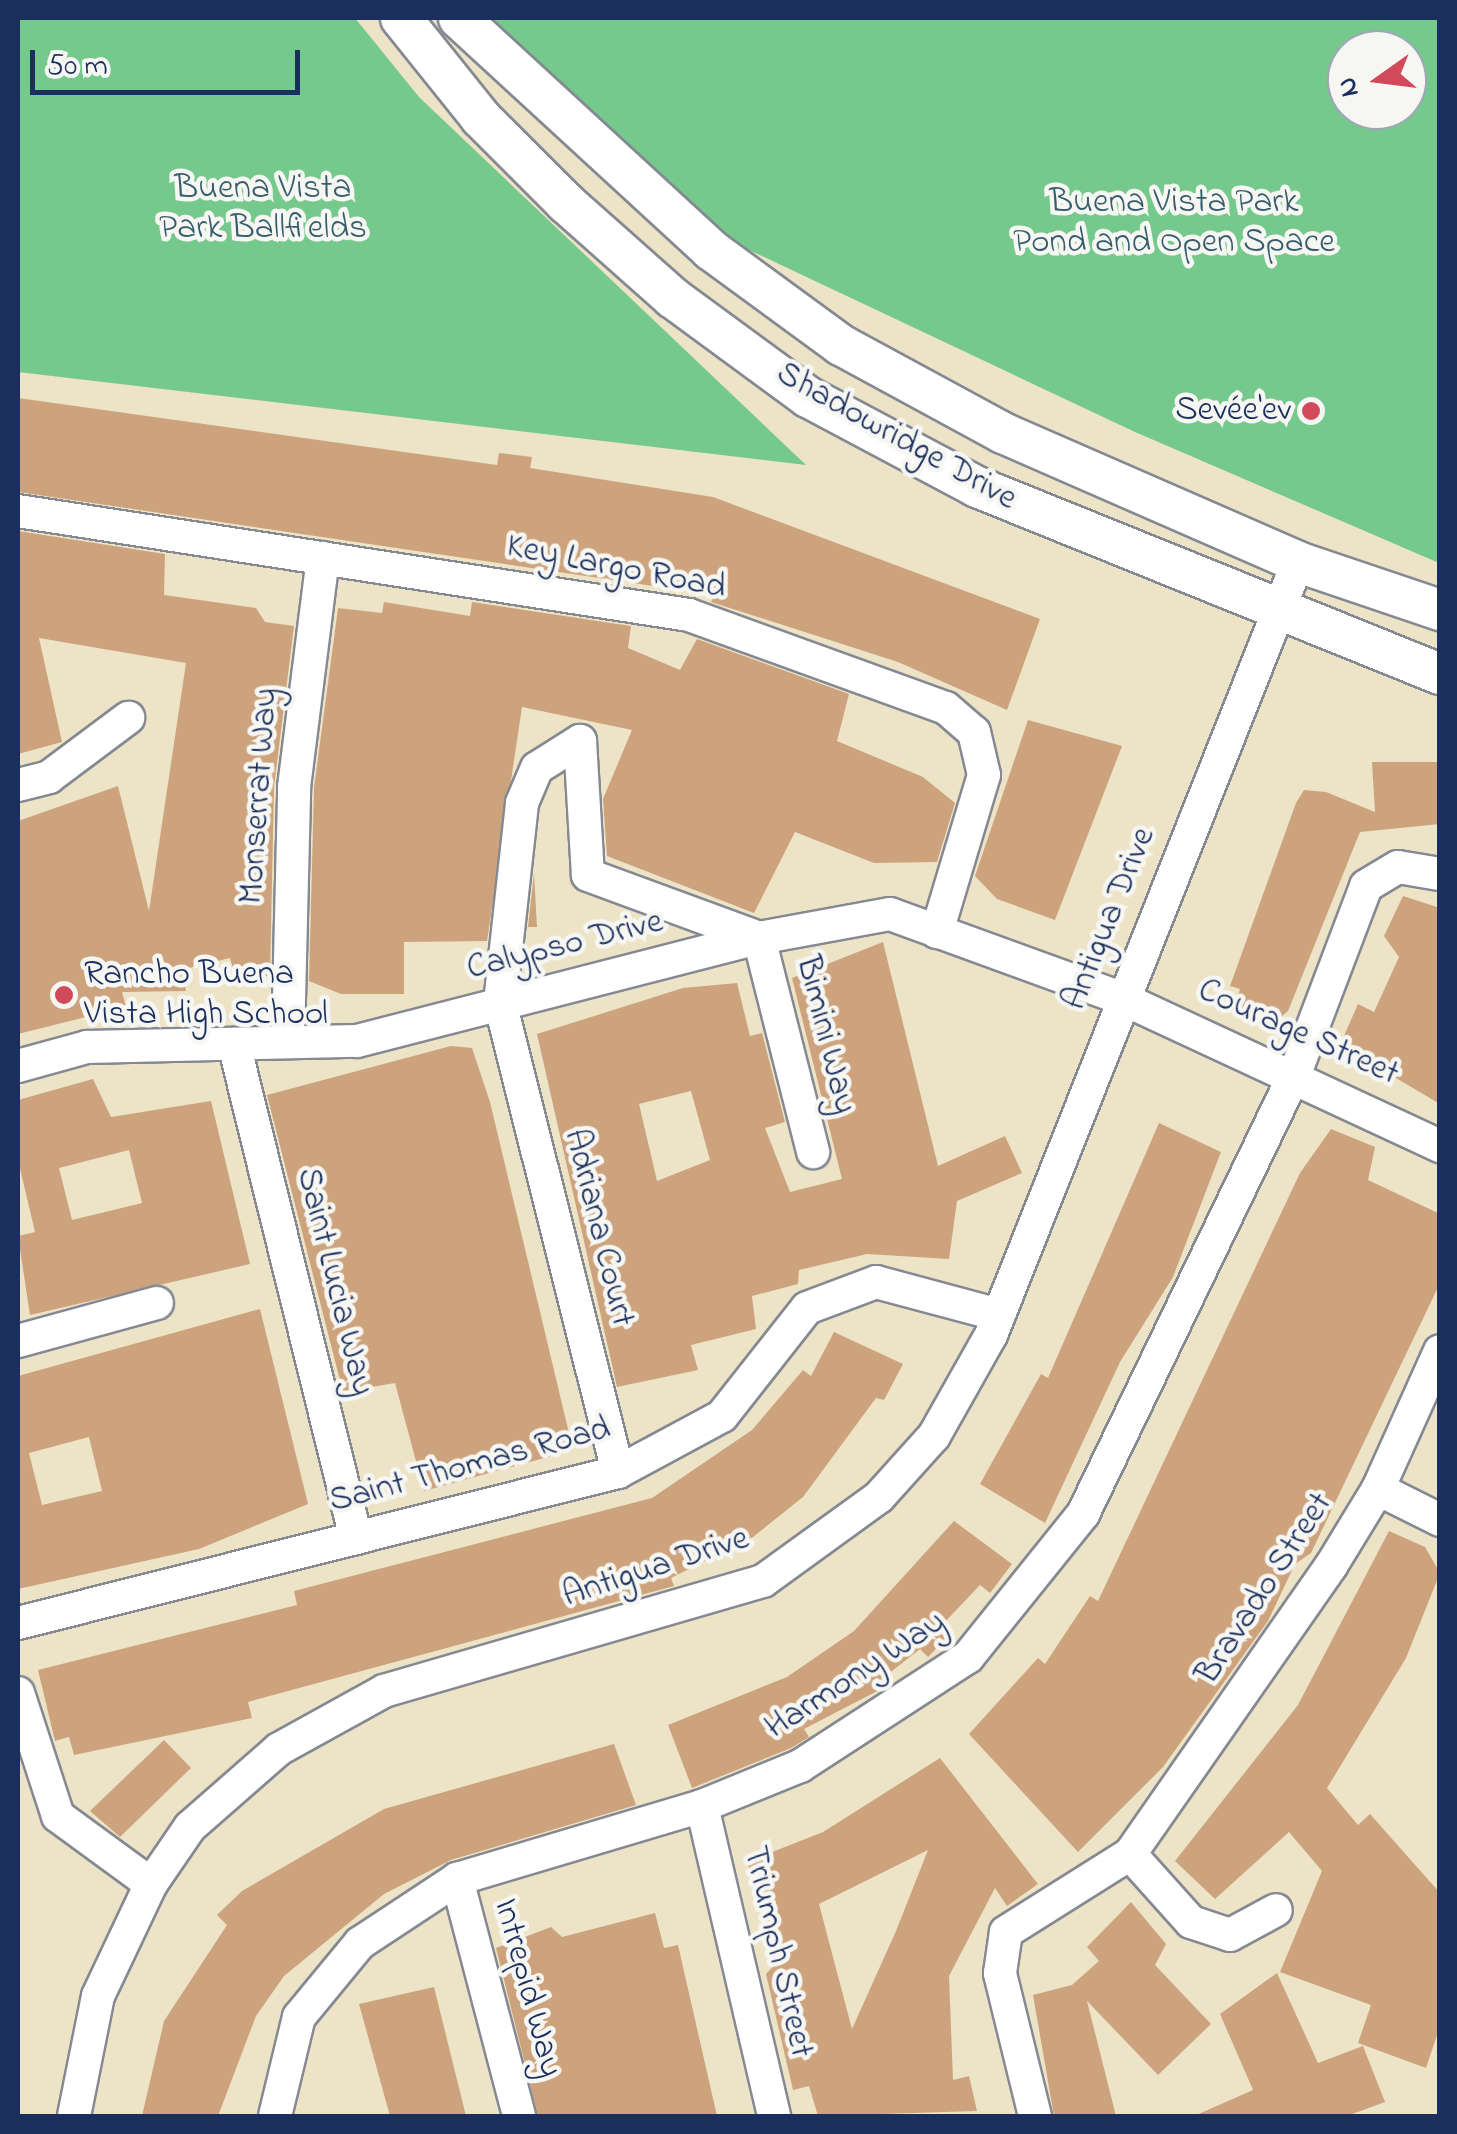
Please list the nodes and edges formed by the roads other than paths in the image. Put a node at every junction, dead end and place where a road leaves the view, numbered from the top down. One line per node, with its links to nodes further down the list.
1 (402, 18): 7 (street, Shadowridge Drive)
2 (459, 18): 5 (street, Shadowridge Drive)
3 (18, 510): 4 (street, Key Largo Road)
4 (323, 558): 12 (street, Key Largo Road); 16 (street, Monserrat Way)
5 (1298, 562): 6 (street, Shadowridge Drive); 7 (street, Antigua Drive)
6 (1440, 610)
7 (1276, 614): 8 (street, Shadowridge Drive); 14 (street, Antigua Drive)
8 (1440, 674)
9 (128, 718): 10 (street)
10 (18, 785)
11 (1440, 874): 19 (street, Harmony Way)
12 (936, 932): 13 (street, Calypso Drive); 14 (street, Calypso Drive)
13 (759, 938): 15 (street, Calypso Drive); 15 (street); 21 (street, Bimini Way)
14 (1120, 998): 19 (street, Courage Street); 23 (street, Antigua Drive)
15 (500, 1003): 16 (street, Calypso Drive); 26 (street, Adriana Court)
16 (288, 1040): 17 (street, Calypso Drive)
17 (234, 1044): 18 (street, Calypso Drive); 29 (street, Saint Lucia Way)
18 (18, 1066)
19 (1294, 1076): 20 (street, Courage Street); 32 (street, Harmony Way)
20 (1440, 1146)
21 (813, 1152)
22 (157, 1304): 24 (street)
23 (999, 1315): 26 (street, Saint Thomas Road); 35 (street, Antigua Drive)
24 (18, 1341)
25 (1440, 1352): 27 (street, Bravado Street)
26 (618, 1472): 29 (street, Saint Thomas Road)
27 (1378, 1489): 28 (street); 33 (street, Bravado Street)
28 (1440, 1520)
29 (356, 1538): 30 (street, Saint Thomas Road)
30 (18, 1623)
31 (18, 1693): 35 (street)
32 (702, 1806): 34 (street, Harmony Way); 40 (street, Triumph Street)
33 (1130, 1854): 36 (street); 41 (street, Bravado Street)
34 (457, 1879): 38 (street, Harmony Way); 39 (street, Intrepid Way)
35 (150, 1884): 37 (street, Antigua Drive)
36 (1276, 1910)
37 (74, 2116)
38 (275, 2116)
39 (519, 2116)
40 (774, 2116)
41 (1035, 2116)

